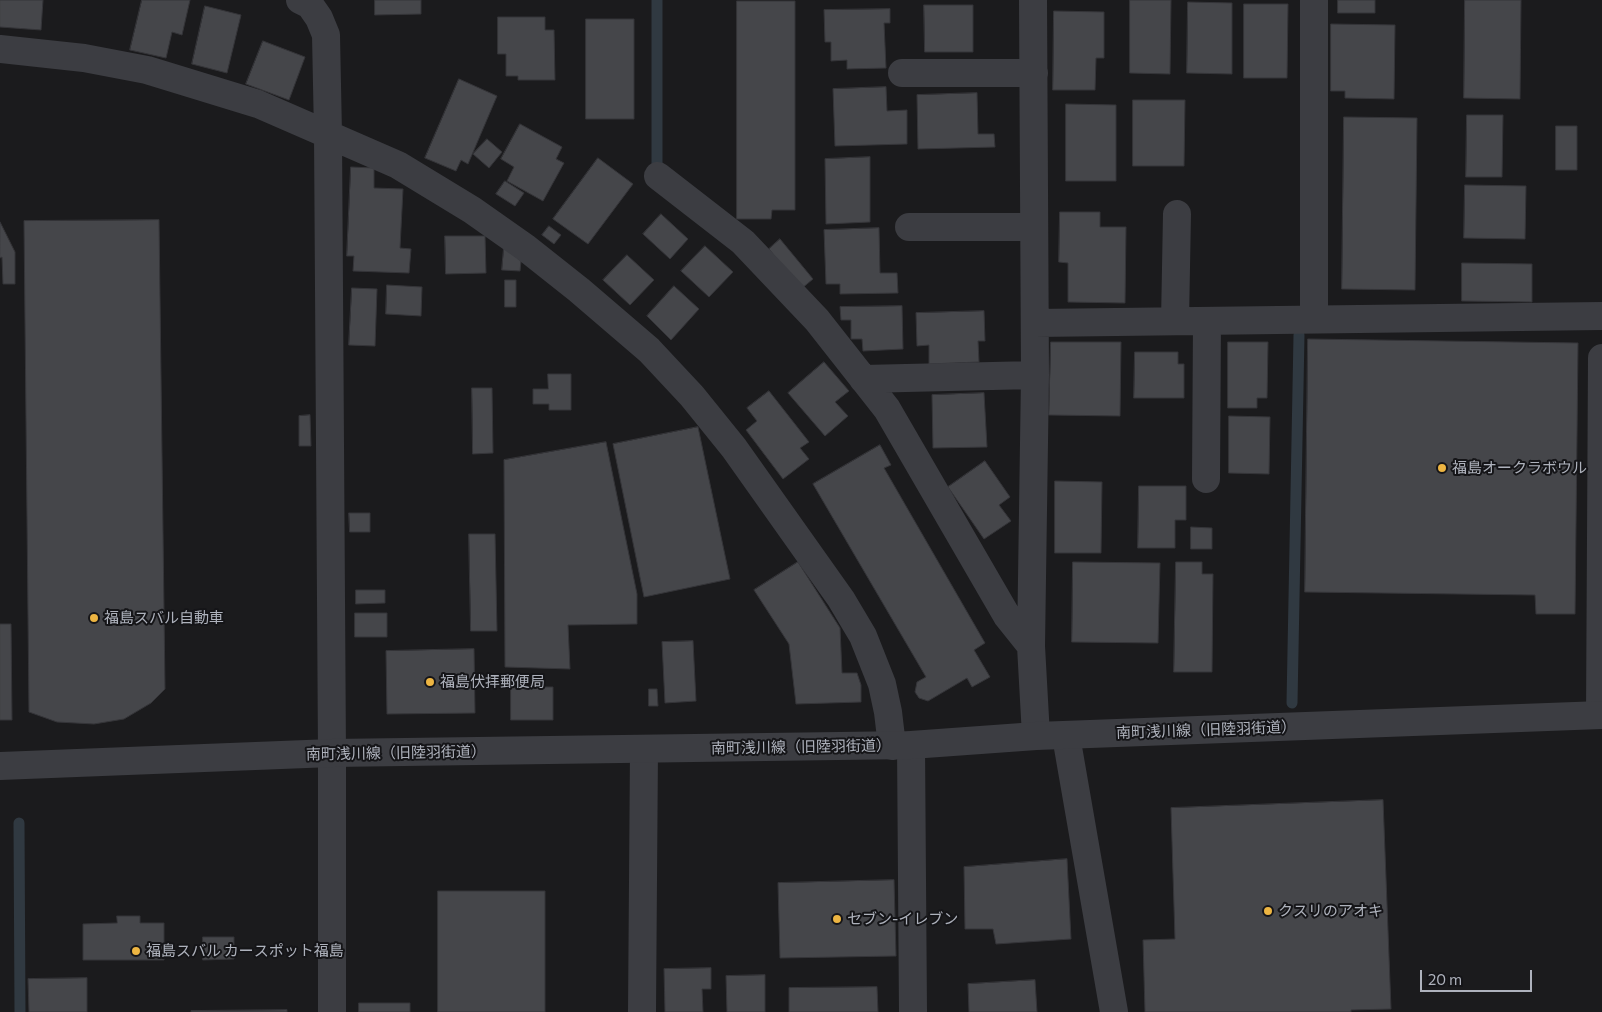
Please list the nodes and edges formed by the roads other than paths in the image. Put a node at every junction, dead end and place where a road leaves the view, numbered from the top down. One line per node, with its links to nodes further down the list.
1 (300, 0): 7 (street)
2 (1034, 0): 6 (street)
3 (1314, 0): 13 (street)
4 (0, 49): 7 (street)
5 (902, 73): 6 (street)
6 (1034, 73): 11 (street)
7 (328, 134): 25 (street); 27 (street)
8 (658, 176): 19 (street)
9 (1177, 214): 14 (street)
10 (909, 227): 11 (street)
11 (1034, 227): 16 (street)
12 (1602, 316): 13 (street)
13 (1314, 319): 15 (street)
14 (1175, 321): 15 (street); 16 (street)
15 (1207, 321): 20 (street)
16 (1035, 323): 18 (street)
17 (1602, 358): 22 (street)
18 (1035, 375): 19 (street); 21 (street)
19 (863, 379): 21 (street)
20 (1206, 479)
21 (1031, 646): 23 (street)
22 (1601, 715): 24 (street, 南町浅川線（旧陸羽街道）)
23 (1036, 736): 24 (street, 南町浅川線（旧陸羽街道）); 25 (street, 南町浅川線（旧陸羽街道）)
24 (1066, 736): 32 (street)
25 (901, 745): 26 (street, 南町浅川線（旧陸羽街道）); 31 (street)
26 (644, 749): 27 (street, 南町浅川線（旧陸羽街道）); 30 (street)
27 (332, 753): 28 (street, 南町浅川線（旧陸羽街道）); 29 (street)
28 (0, 766)
29 (332, 1012)
30 (642, 1012)
31 (914, 1012)
32 (1114, 1012)

